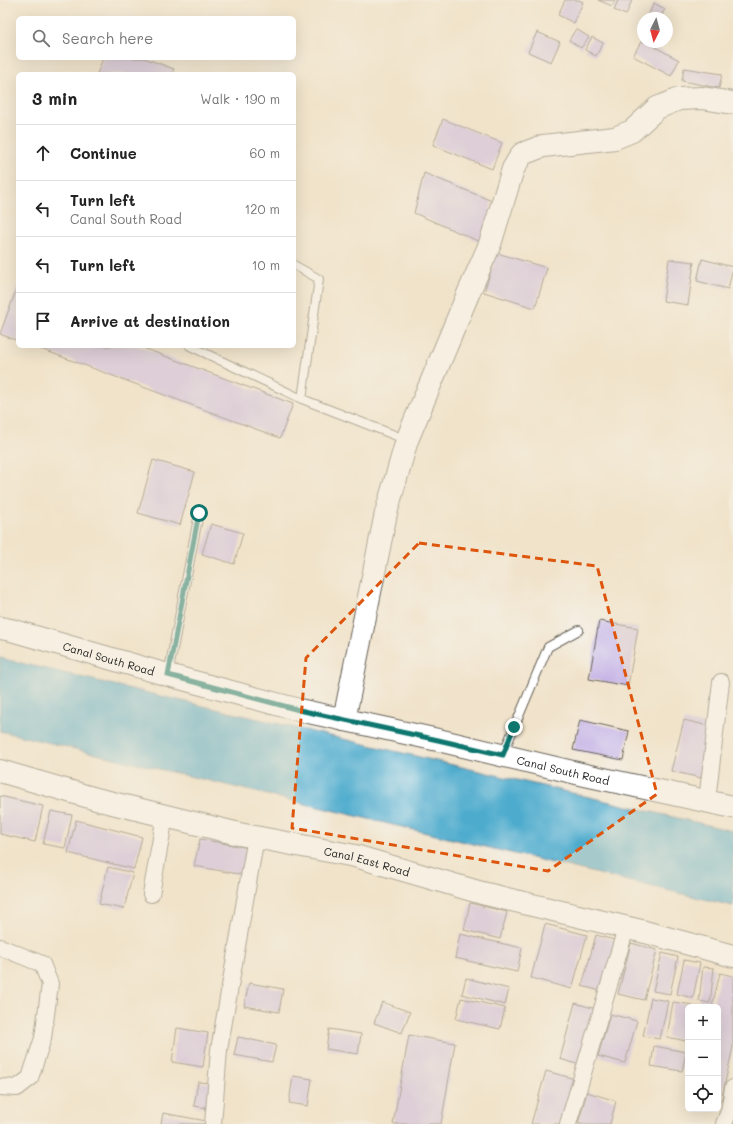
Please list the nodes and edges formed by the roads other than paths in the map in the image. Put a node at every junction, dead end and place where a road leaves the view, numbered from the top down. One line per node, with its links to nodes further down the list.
1 (733, 103): 5 (street)
2 (296, 265): 4 (lane)
3 (194, 348): 4 (lane)
4 (302, 399): 5 (lane)
5 (407, 440): 11 (street)
6 (199, 513): 9 (lane)
7 (0, 628): 9 (street, Canal South Road)
8 (579, 630): 12 (lane)
9 (168, 675): 11 (street, Canal South Road)
10 (721, 682): 14 (street)
11 (344, 720): 12 (street, Canal South Road)
12 (503, 755): 14 (street, Canal South Road)
13 (0, 771): 16 (street, Canal East Road)
14 (707, 801): 15 (street, Canal South Road)
15 (733, 807)
16 (165, 816): 17 (street, Canal East Road); 18 (street)
17 (256, 838): 19 (street, Canal East Road); 24 (street)
18 (151, 894)
19 (626, 928): 21 (street, Canal East Road); 25 (street)
20 (0, 947): 22 (street)
21 (733, 956)
22 (0, 1087)
23 (733, 1088): 26 (street)
24 (213, 1124)
25 (568, 1124)
26 (724, 1124)

